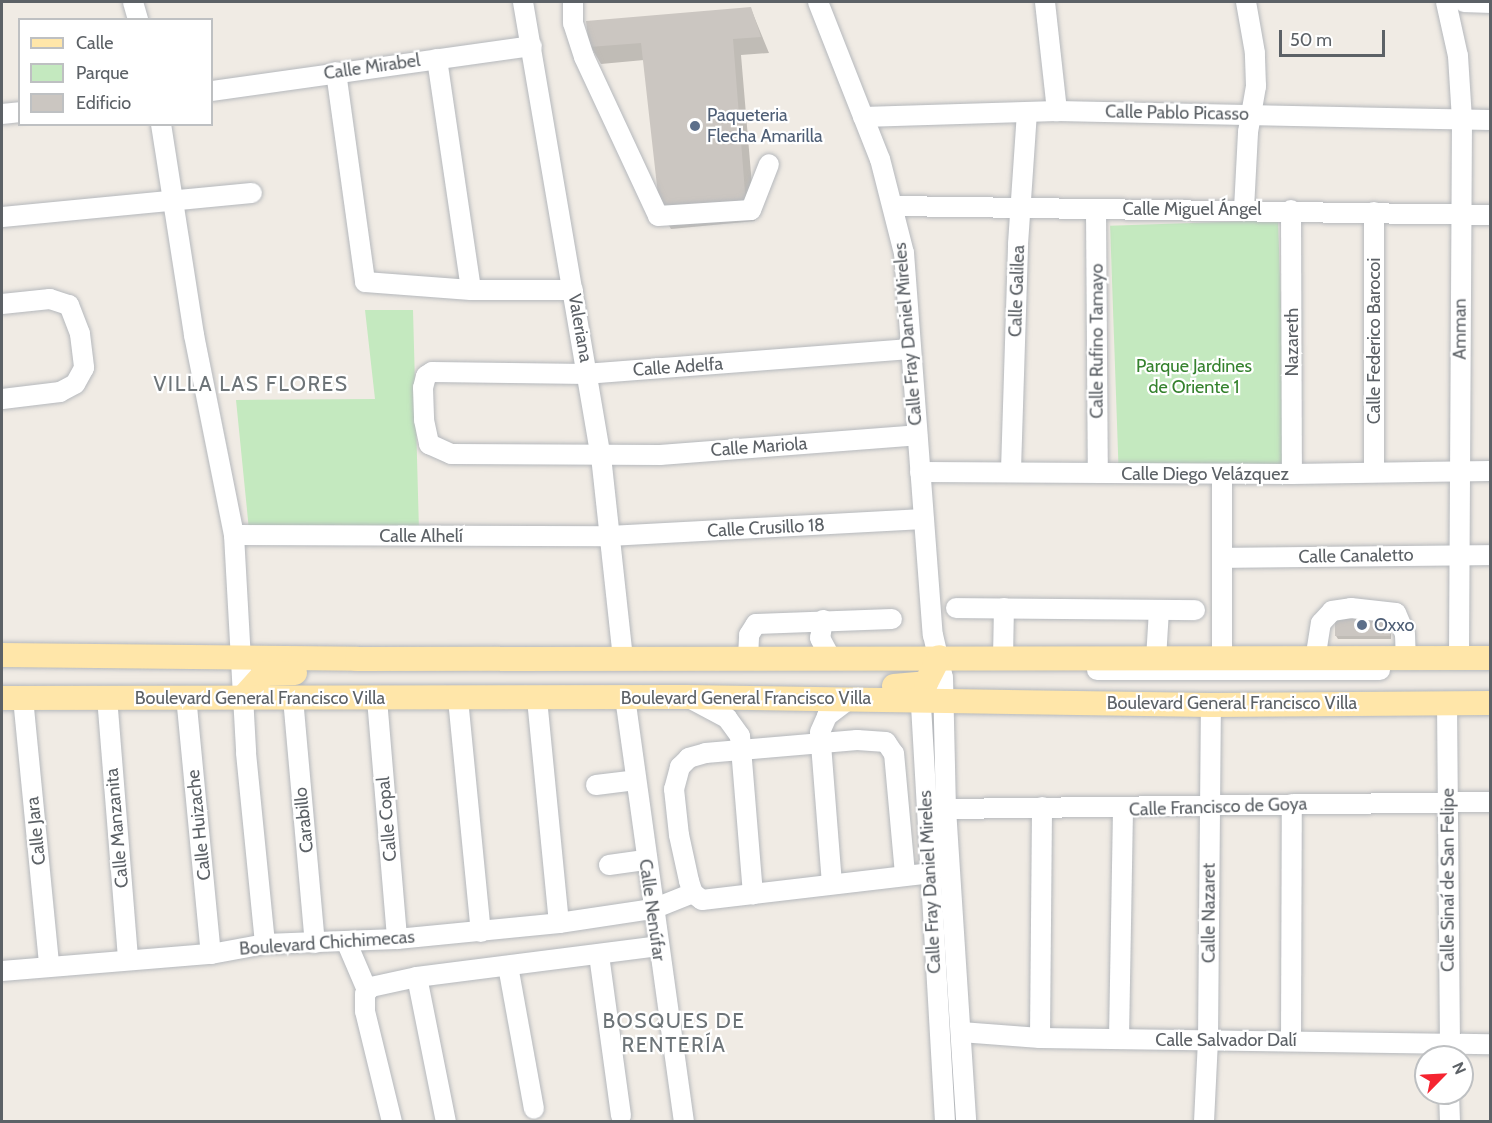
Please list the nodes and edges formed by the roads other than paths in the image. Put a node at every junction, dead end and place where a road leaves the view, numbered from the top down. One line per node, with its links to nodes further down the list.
1 (134, 2): 10 (street)
2 (523, 2): 11 (street, Valeriana)
3 (573, 2): 24 (street)
4 (818, 2): 20 (street, Calle Fray Daniel Mireles)
5 (1045, 2): 15 (street)
6 (1246, 2): 19 (street)
7 (1446, 2): 21 (street, Amman)
8 (1464, 2): 9 (street)
9 (1491, 3)
10 (138, 18)
11 (532, 46): 12 (street, Calle Mirabel); 37 (street, Valeriana)
12 (437, 59): 13 (street, Calle Mirabel); 36 (street)
13 (336, 72): 14 (street, Calle Mirabel); 36 (street)
14 (213, 91)
15 (1057, 111): 17 (street, Calle Pablo Picasso); 19 (street, Calle Pablo Picasso)
16 (18, 112): 18 (street)
17 (1027, 112): 20 (street, Calle Pablo Picasso); 28 (street, Calle Galilea)
18 (2, 114)
19 (1253, 114): 21 (street, Calle Pablo Picasso); 30 (street)
20 (863, 117): 27 (street, Calle Fray Daniel Mireles)
21 (1462, 119): 22 (street, Calle Pablo Picasso); 33 (street, Amman)
22 (1491, 120)
23 (160, 126): 26 (street)
24 (769, 164)
25 (252, 193): 26 (street)
26 (171, 202): 35 (street); 54 (street)
27 (894, 206): 28 (street, Calle Miguel Ángel); 39 (street, Calle Fray Daniel Mireles)
28 (1021, 208): 29 (street, Calle Miguel Ángel); 45 (street, Calle Galilea)
29 (1096, 209): 30 (street, Calle Miguel Ángel); 50 (street, Calle Rufino Tamayo)
30 (1244, 209): 31 (street, Calle Miguel Ángel)
31 (1291, 210): 32 (street, Calle Miguel Ángel); 52 (street, Nazareth)
32 (1374, 212): 33 (street, Calle Miguel Ángel); 47 (street, Calle Federico Barocoi)
33 (1461, 215): 34 (street, Calle Miguel Ángel); 46 (street, Amman)
34 (1491, 215)
35 (2, 217)
36 (471, 290): 37 (street)
37 (573, 290): 40 (street, Valeriana)
38 (2, 303): 41 (street)
39 (910, 349): 40 (street, Calle Adelfa); 42 (street, Calle Fray Daniel Mireles)
40 (588, 374): 43 (street, Calle Adelfa); 44 (street, Valeriana)
41 (2, 399)
42 (916, 435): 44 (street, Calle Mariola); 49 (street, Calle Fray Daniel Mireles)
43 (451, 454): 44 (street, Calle Mariola)
44 (601, 456): 55 (street, Valeriana)
45 (1011, 470): 49 (street, Calle Diego Velázquez); 50 (street, Calle Diego Velázquez)
46 (1459, 470): 47 (street, Calle Diego Velázquez); 48 (street, Calle Diego Velázquez); 56 (street, Amman)
47 (1374, 471): 52 (street, Calle Diego Velázquez)
48 (1491, 471)
49 (920, 472): 53 (street, Calle Fray Daniel Mireles)
50 (1098, 473): 51 (street, Calle Diego Velázquez)
51 (1222, 474): 52 (street, Calle Diego Velázquez); 58 (street)
52 (1292, 474)
53 (924, 519): 55 (street, Calle Crusillo 18); 79 (street, Calle Fray Daniel Mireles)
54 (234, 535): 55 (street, Calle Alhelí); 80 (street)
55 (609, 537): 66 (street, Valeriana)
56 (1459, 555): 57 (street, Calle Canaletto); 58 (street, Calle Canaletto); 71 (street, Amman)
57 (1491, 555)
58 (1222, 558): 74 (street)
59 (956, 608): 60 (street)
60 (1004, 608): 61 (street); 69 (street)
61 (1159, 610): 62 (street); 73 (street)
62 (1195, 610)
63 (892, 619): 64 (street)
64 (823, 620): 67 (street); 68 (street)
65 (2, 655): 80 (main road, Boulevard General Francisco Villa)
66 (623, 657): 67 (main road, Boulevard General Francisco Villa); 77 (main road, Boulevard General Francisco Villa)
67 (748, 657): 68 (main road, Boulevard General Francisco Villa)
68 (830, 657): 79 (main road, Boulevard General Francisco Villa)
69 (1003, 658): 73 (main road, Boulevard General Francisco Villa); 79 (main road, Boulevard General Francisco Villa)
70 (1406, 658): 71 (main road, Boulevard General Francisco Villa); 75 (main road, Boulevard General Francisco Villa); 75 (street)
71 (1459, 658): 72 (main road, Boulevard General Francisco Villa)
72 (1491, 658)
73 (1156, 659): 74 (main road, Boulevard General Francisco Villa)
74 (1222, 660): 75 (main road, Boulevard General Francisco Villa)
75 (1315, 660)
76 (2, 664): 80 (street)
77 (348, 664): 79 (street); 80 (main road, Boulevard General Francisco Villa); 80 (main road)
78 (1491, 667): 79 (street)
79 (932, 674): 81 (street); 83 (main road); 92 (main road, Boulevard General Francisco Villa); 95 (main road, Boulevard General Francisco Villa); 105 (street, Calle Fray Daniel Mireles); 109 (street, Calle Fray Daniel Mireles)
80 (245, 680): 82 (street); 83 (street); 84 (main road, Boulevard General Francisco Villa); 88 (main road, Boulevard General Francisco Villa); 120 (street)
81 (1491, 694)
82 (9, 695): 85 (main road, Boulevard General Francisco Villa); 125 (street, Calle Jara)
83 (763, 695): 87 (main road, Boulevard General Francisco Villa); 92 (main road, Boulevard General Francisco Villa)
84 (186, 696): 85 (main road, Boulevard General Francisco Villa); 122 (street, Calle Huizache)
85 (107, 697): 124 (street, Calle Manzanita)
86 (625, 697): 87 (main road, Boulevard General Francisco Villa); 91 (main road, Boulevard General Francisco Villa); 98 (street, Calle Nenúfar)
87 (686, 697): 97 (street)
88 (293, 698): 89 (main road, Boulevard General Francisco Villa); 119 (street, Carabillo)
89 (377, 699): 90 (main road, Boulevard General Francisco Villa); 117 (street, Calle Copal)
90 (458, 699): 91 (main road, Boulevard General Francisco Villa); 116 (street)
91 (537, 699): 115 (street)
92 (848, 700): 96 (street)
93 (1491, 703): 94 (main road, Boulevard General Francisco Villa)
94 (1447, 704): 95 (main road, Boulevard General Francisco Villa); 101 (street, Calle Sinaí de San Felipe)
95 (1211, 705): 103 (street, Calle Nazaret)
96 (820, 744): 97 (street); 110 (street); 111 (street)
97 (743, 752): 112 (street); 113 (street)
98 (634, 780): 99 (street); 107 (street, Calle Nenúfar)
99 (596, 786)
100 (1491, 802): 101 (street, Calle Francisco de Goya)
101 (1448, 803): 102 (street, Calle Francisco de Goya); 136 (street, Calle Sinaí de San Felipe)
102 (1292, 804): 103 (street, Calle Francisco de Goya); 133 (street)
103 (1210, 806): 106 (street, Calle Francisco de Goya); 134 (street, Calle Nazaret)
104 (1042, 807): 105 (street, Calle Francisco de Goya); 106 (street, Calle Francisco de Goya); 131 (street)
105 (946, 809): 130 (street, Calle Fray Daniel Mireles)
106 (1123, 809): 132 (street)
107 (645, 860): 108 (street); 114 (street, Calle Nenúfar)
108 (609, 866)
109 (931, 873): 110 (street); 145 (street, Calle Fray Daniel Mireles)
110 (905, 874): 111 (street)
111 (832, 884): 113 (street)
112 (693, 893): 113 (street); 114 (street, Boulevard Chichimecas)
113 (753, 894)
114 (653, 909): 115 (street, Boulevard Chichimecas); 121 (street, Calle Nenúfar)
115 (559, 923): 116 (street, Boulevard Chichimecas)
116 (481, 932): 117 (street, Boulevard Chichimecas)
117 (396, 939): 118 (street, Boulevard Chichimecas)
118 (346, 941): 119 (street, Boulevard Chichimecas); 129 (street)
119 (315, 943): 120 (street, Boulevard Chichimecas)
120 (265, 944): 122 (street, Boulevard Chichimecas)
121 (658, 946): 123 (street); 144 (street, Calle Nenúfar)
122 (211, 954): 124 (street, Boulevard Chichimecas)
123 (599, 955): 126 (street); 141 (street)
124 (128, 959): 125 (street, Boulevard Chichimecas)
125 (49, 965): 127 (street, Boulevard Chichimecas)
126 (507, 966): 128 (street); 140 (street)
127 (2, 971)
128 (417, 977): 129 (street); 143 (street)
129 (367, 990): 142 (street)
130 (961, 1032): 131 (street, Calle Salvador Dalí); 146 (street, Calle Fray Daniel Mireles)
131 (1040, 1038): 132 (street, Calle Salvador Dalí)
132 (1119, 1039): 134 (street, Calle Salvador Dalí)
133 (1291, 1039): 134 (street, Calle Salvador Dalí); 138 (street, Calle Salvador Dalí)
134 (1208, 1040): 147 (street, Calle Nazaret)
135 (1491, 1044): 137 (street, Calle Salvador Dalí)
136 (1450, 1045)
137 (1474, 1046)
138 (1414, 1048)
139 (1449, 1105): 148 (street)
140 (534, 1110)
141 (621, 1116)
142 (392, 1122)
143 (446, 1122)
144 (684, 1122)
145 (945, 1122)
146 (966, 1122)
147 (1204, 1122)
148 (1450, 1122)

